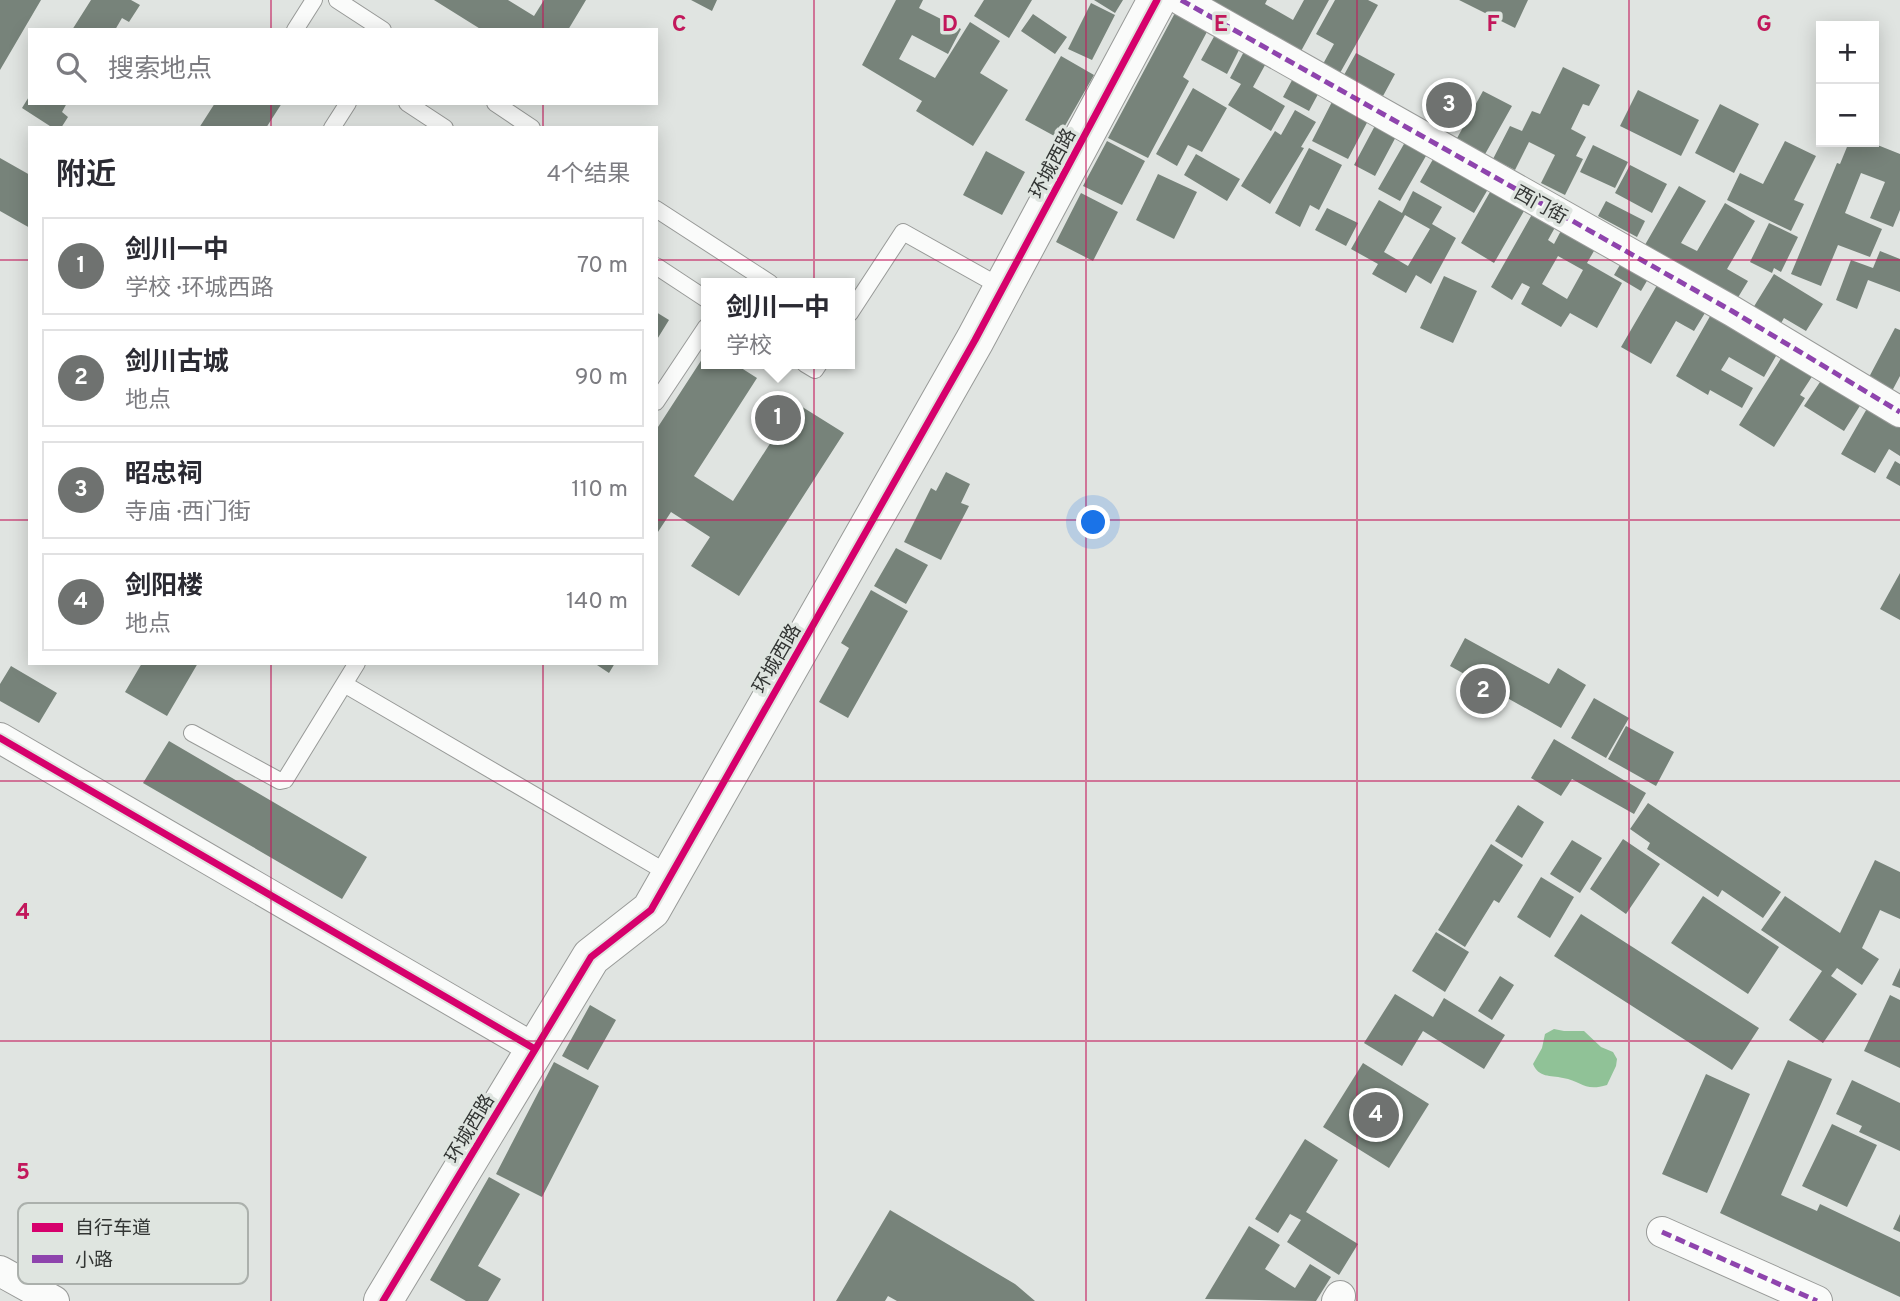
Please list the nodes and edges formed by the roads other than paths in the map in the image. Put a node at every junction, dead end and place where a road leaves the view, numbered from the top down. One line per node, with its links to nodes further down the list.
1 (314, 0): 5 (lane)
2 (337, 0): 6 (lane)
3 (1157, 0): 16 (street, 环城西路)
4 (1181, 0): 21 (street, 西门街)
5 (296, 28)
6 (380, 28)
7 (347, 105): 10 (lane)
8 (410, 105): 11 (lane)
9 (498, 105): 12 (lane)
10 (333, 126)
11 (442, 126)
12 (529, 126)
13 (658, 210): 15 (lane)
14 (658, 267): 17 (lane)
15 (762, 278)
16 (1003, 288): 18 (lane); 26 (street, 环城西路)
17 (701, 296)
18 (855, 305)
19 (701, 334): 20 (lane)
20 (658, 399)
21 (1900, 412)
22 (356, 665): 23 (lane)
23 (344, 684): 24 (lane); 26 (lane)
24 (192, 733)
25 (0, 738): 27 (street)
26 (671, 875): 27 (street, 环城西路)
27 (535, 1049): 33 (street, 环城西路)
28 (1662, 1232): 34 (street)
29 (0, 1271): 30 (street)
30 (18, 1281)
31 (23, 1284): 32 (street)
32 (54, 1301)
33 (383, 1301)
34 (1816, 1301)

